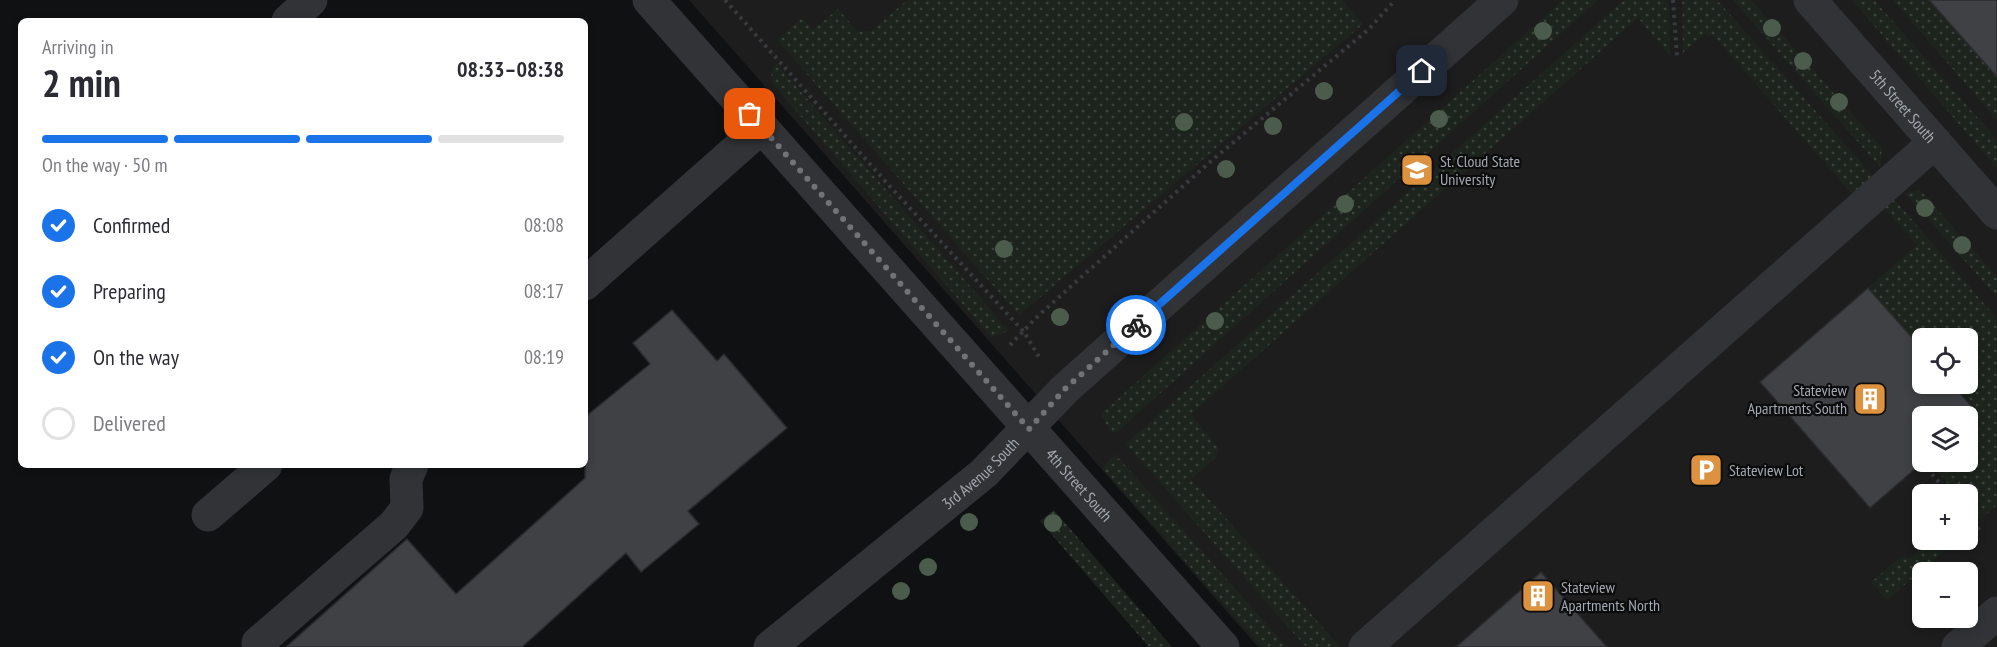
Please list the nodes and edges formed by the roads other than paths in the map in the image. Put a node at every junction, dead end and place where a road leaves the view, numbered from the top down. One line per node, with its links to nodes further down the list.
1 (311, 0): 5 (street)
2 (649, 0): 6 (street, 4th Street South)
3 (1502, 0): 10 (street, 3rd Avenue South)
4 (1810, 0): 7 (street, 5th Street South)
5 (291, 18)
6 (762, 127): 9 (street); 10 (street, 4th Street South)
7 (1935, 142): 8 (street, 5th Street South); 18 (street)
8 (1997, 213)
9 (588, 281)
10 (1029, 429): 16 (street, 3rd Avenue South); 17 (street, 4th Street South)
11 (263, 468): 13 (street)
12 (411, 468): 15 (street)
13 (208, 515)
14 (1997, 613): 19 (street)
15 (258, 643)
16 (770, 647)
17 (1223, 647)
18 (1365, 647)
19 (1958, 647)

